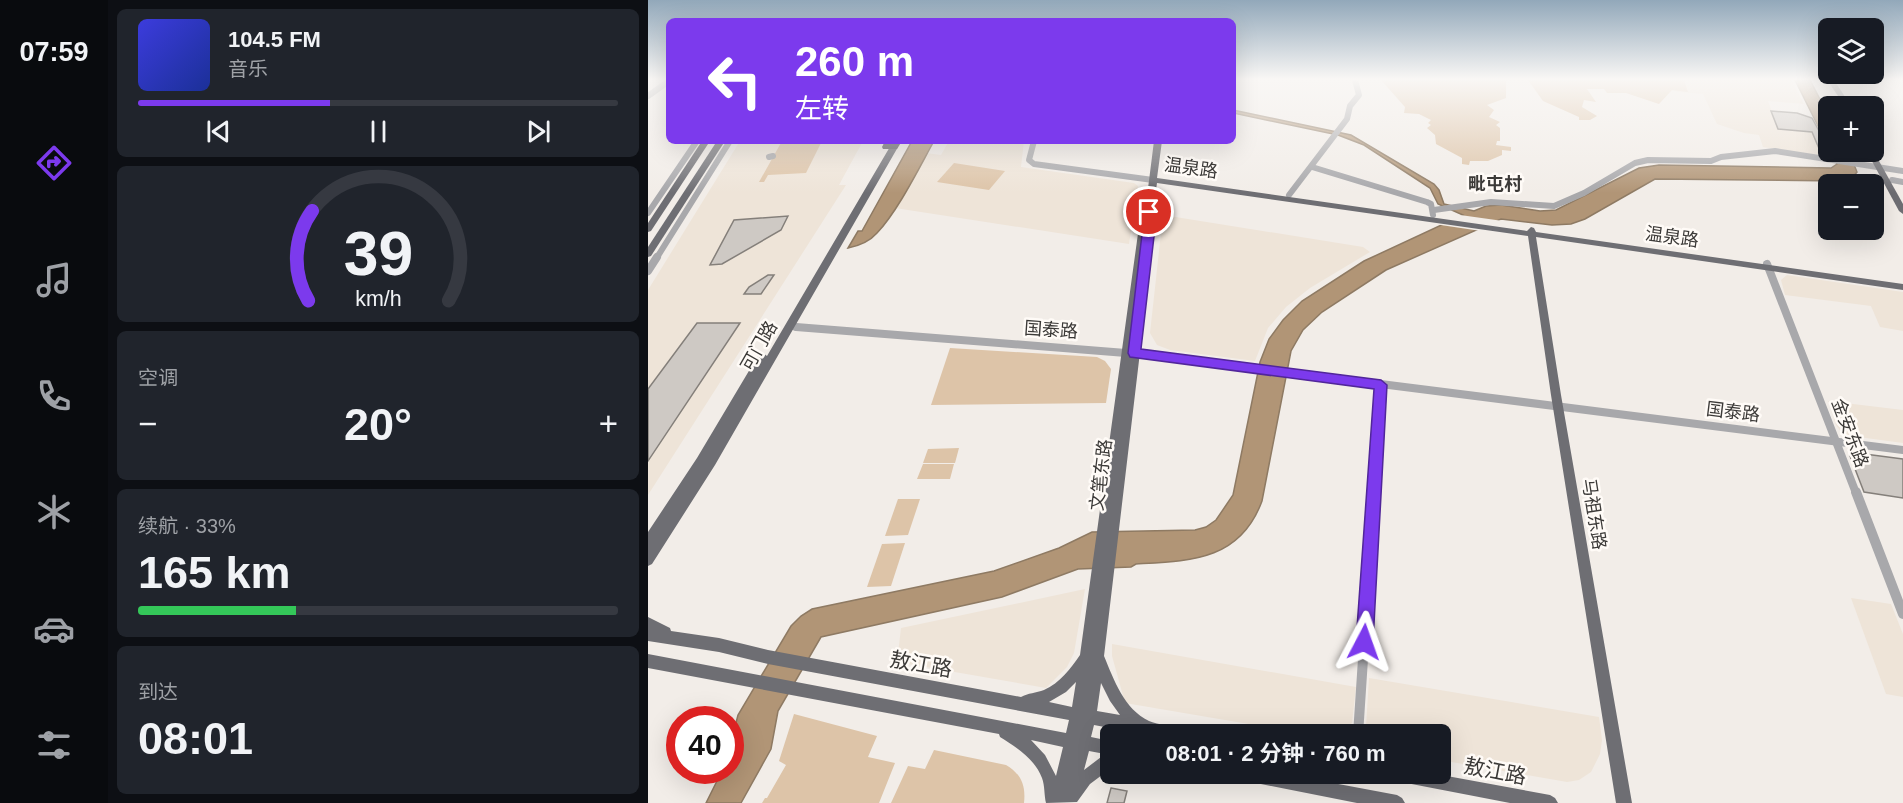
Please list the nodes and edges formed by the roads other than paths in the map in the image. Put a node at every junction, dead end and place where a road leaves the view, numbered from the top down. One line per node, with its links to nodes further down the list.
1 (1347, 117): 16 (street)
2 (695, 144): 11 (street)
3 (704, 144): 12 (main road)
4 (719, 144): 10 (main road)
5 (728, 144): 9 (street)
6 (892, 144): 40 (main road, 可门路); 41 (main road, 可门路)
7 (1033, 144): 19 (street)
8 (1158, 144): 19 (main road, 文笔东路)
9 (721, 155): 10 (main road); 32 (street)
10 (711, 156): 30 (main road)
11 (685, 158): 12 (main road); 25 (street)
12 (695, 158): 28 (main road)
13 (1877, 162): 17 (main road)
14 (1880, 162): 17 (main road)
15 (1857, 164): 17 (street); 27 (street)
16 (1312, 167): 22 (street); 26 (street)
17 (1883, 170): 18 (street); 20 (main road); 24 (main road)
18 (1903, 171)
19 (1153, 180): 22 (main road, 温泉路); 27 (main road, 温泉路); 35 (main road, 文笔东路)
20 (1892, 180): 21 (street); 23 (main road)
21 (1903, 182)
22 (1289, 195): 26 (main road, 温泉路)
23 (1903, 199)
24 (1903, 211)
25 (648, 213)
26 (1434, 213): 27 (main road, 温泉路)
27 (1445, 216): 29 (main road, 温泉路)
28 (648, 229)
29 (1532, 232): 31 (main road, 温泉路); 37 (main road, 马祖东路)
30 (648, 254)
31 (1768, 266): 33 (main road, 温泉路); 38 (street, 金安东路)
32 (648, 271)
33 (1903, 285)
34 (796, 327): 35 (street, 国泰路)
35 (1130, 353): 36 (street, 国泰路); 46 (main road, 文笔东路)
36 (1381, 385): 37 (street, 国泰路); 52 (street)
37 (1558, 407): 38 (street, 国泰路); 64 (main road, 马祖东路)
38 (1836, 441): 39 (street, 国泰路); 42 (street, 金安东路)
39 (1903, 450)
40 (648, 543)
41 (648, 559)
42 (1903, 614)
43 (648, 624): 45 (main road)
44 (648, 634): 45 (main road, 敖江路)
45 (670, 636): 48 (main road, 敖江路)
46 (1092, 655): 48 (main road); 49 (main road, 文笔东路); 51 (main road)
47 (649, 662): 53 (main road)
48 (1000, 700): 49 (main road, 敖江路)
49 (1083, 715): 50 (main road, 敖江路); 54 (main road, 文笔东路)
50 (1129, 724)
51 (1142, 724)
52 (1359, 724)
53 (988, 725): 54 (main road); 60 (main road)
54 (1078, 742): 55 (main road); 60 (main road); 61 (main road)
55 (1100, 746)
56 (1100, 768): 61 (main road)
57 (1291, 784): 59 (main road)
58 (1449, 784): 63 (main road, 敖江路)
59 (1358, 799): 62 (main road)
60 (1054, 803)
61 (1068, 803)
62 (1397, 803)
63 (1550, 803)
64 (1624, 803)

